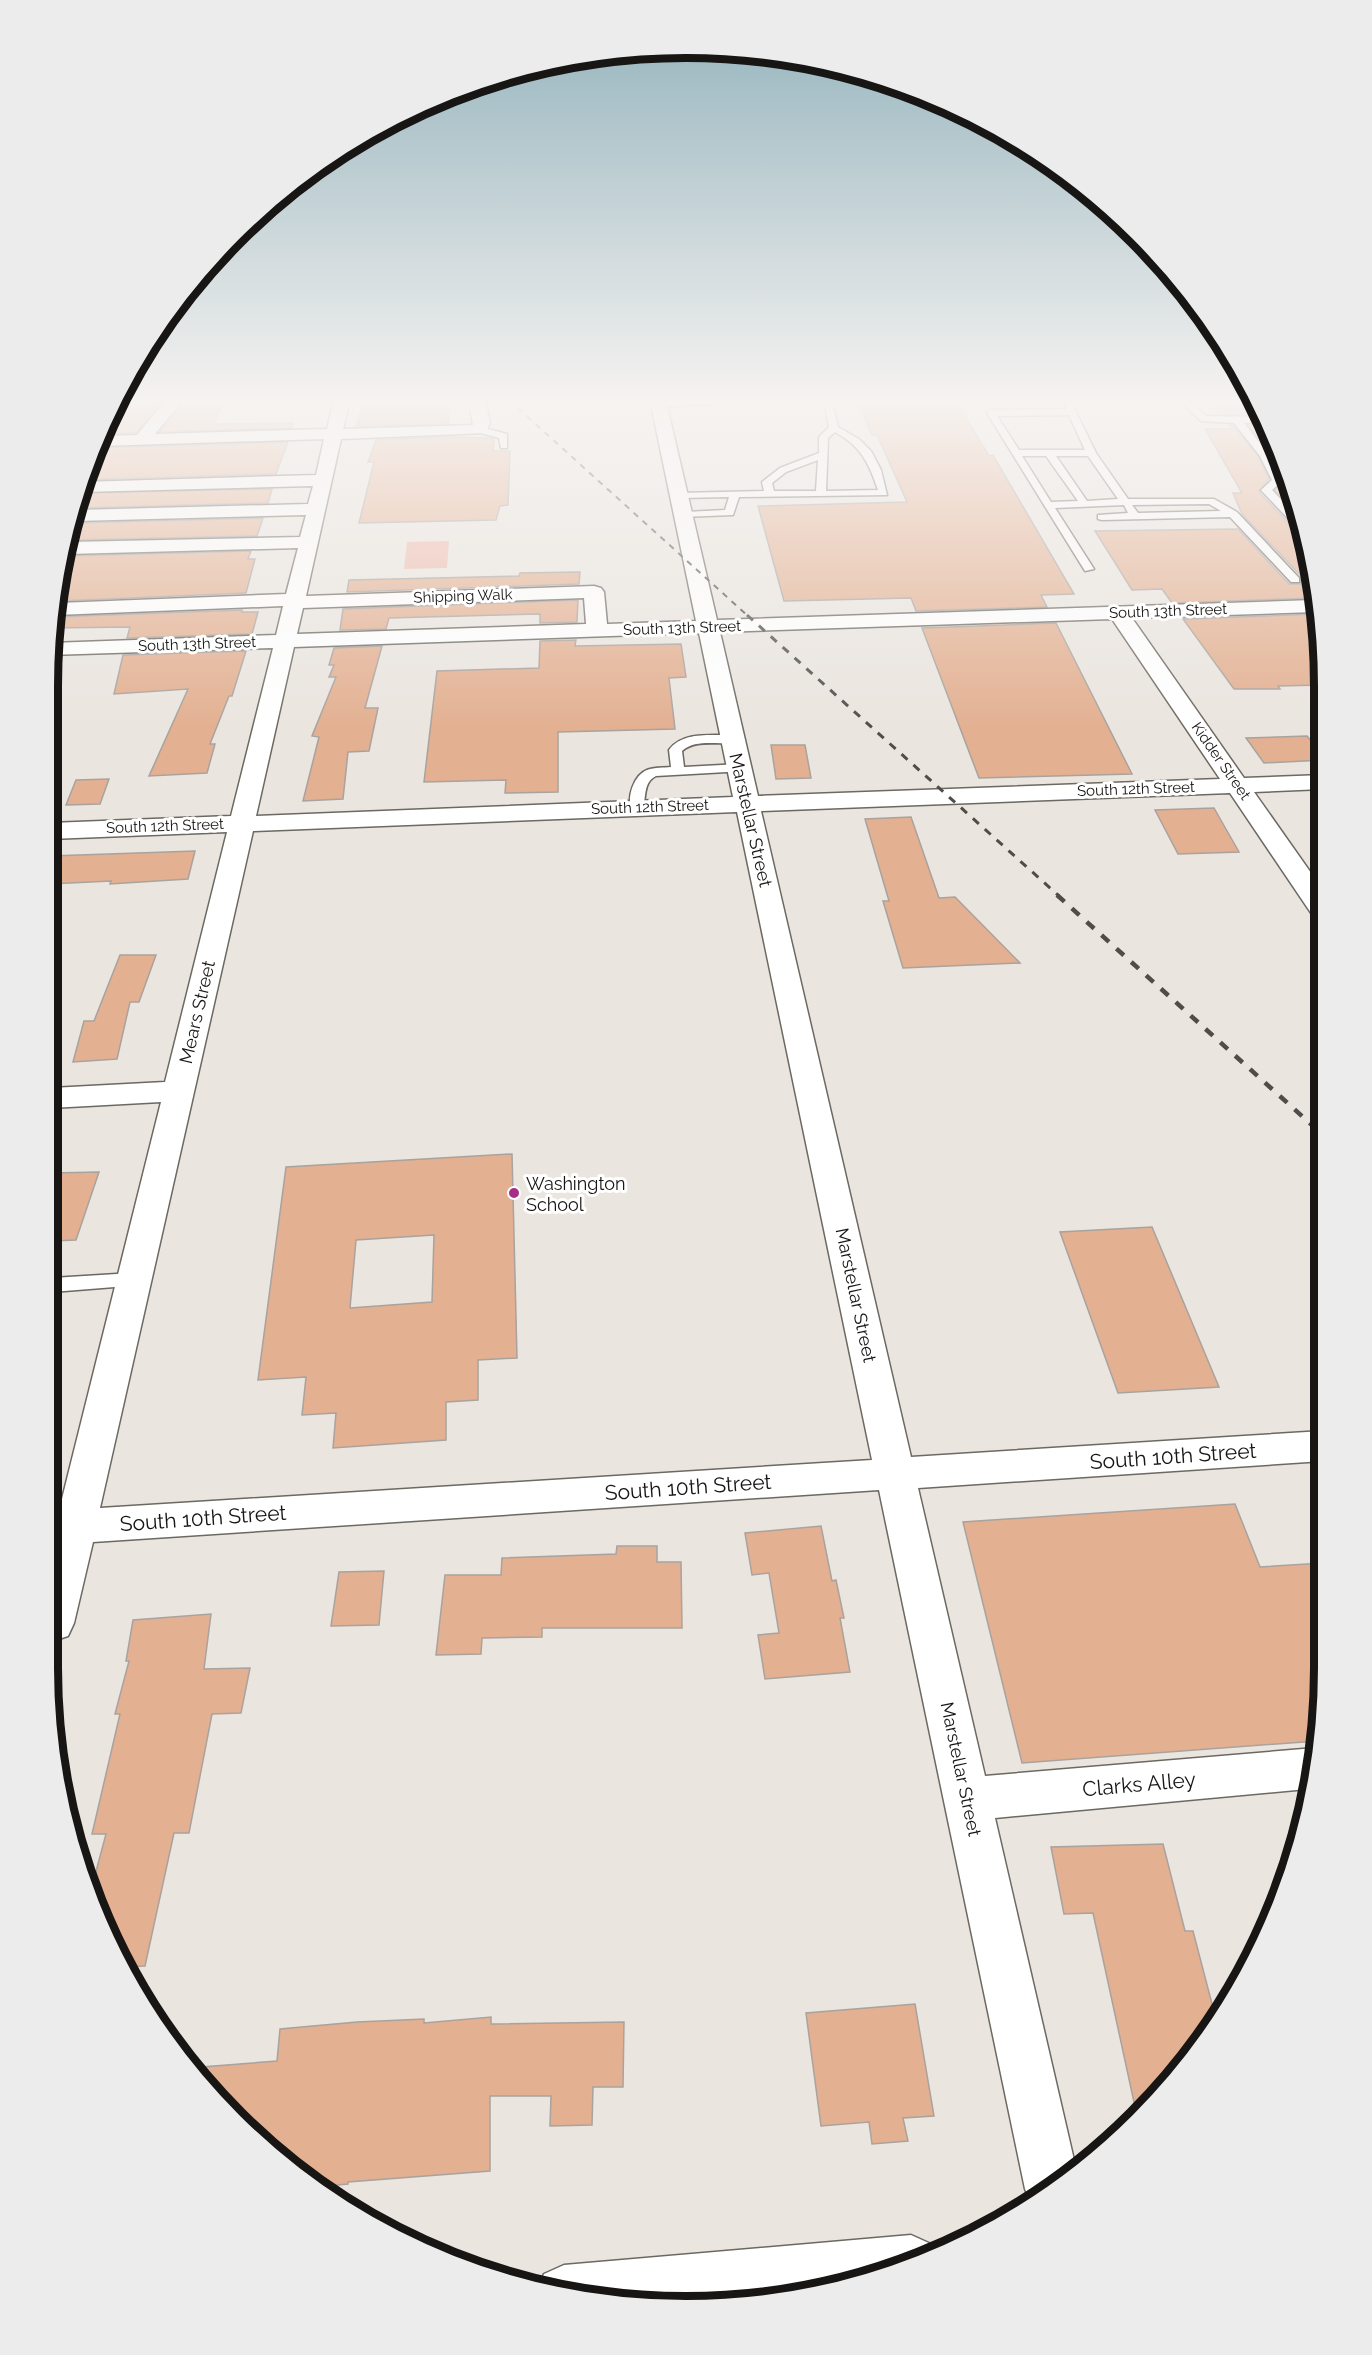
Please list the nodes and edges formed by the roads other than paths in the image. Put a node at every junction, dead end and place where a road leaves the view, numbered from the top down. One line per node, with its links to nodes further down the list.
1 (316, 509): 13 (street, Mears Street)
2 (285, 510): 10 (street)
3 (684, 510): 21 (street, Marstellar Street)
4 (711, 510): 5 (lane)
5 (730, 510)
6 (1051, 510): 15 (lane)
7 (1131, 510): 11 (lane)
8 (1226, 510): 9 (lane)
9 (1233, 514): 11 (lane); 16 (lane)
10 (82, 516)
11 (1135, 516): 12 (lane)
12 (1102, 517)
13 (308, 542): 14 (street); 17 (street, Mears Street)
14 (75, 548)
15 (1089, 569)
16 (1295, 580)
17 (294, 601): 19 (street, Shipping Walk); 22 (street, Shipping Walk); 23 (street, Mears Street)
18 (1308, 606): 20 (street, South 13th Street)
19 (64, 609)
20 (1118, 612): 21 (street, South 13th Street); 28 (street, Kidder Street)
21 (708, 627): 22 (street, South 13th Street); 25 (street, Marstellar Street)
22 (597, 631): 23 (street, South 13th Street)
23 (283, 641): 24 (street, South 13th Street); 31 (street, Mears Street)
24 (60, 649)
25 (736, 753): 26 (lane); 26 (lane); 29 (street, Marstellar Street)
26 (678, 770): 30 (lane)
27 (1313, 782): 28 (street, South 12th Street)
28 (1239, 786): 29 (street, South 12th Street); 33 (street, Kidder Street)
29 (747, 804): 30 (street, South 12th Street); 39 (street, Marstellar Street)
30 (637, 808): 31 (street, South 12th Street)
31 (241, 823): 32 (street, South 12th Street); 34 (street, Mears Street)
32 (59, 831)
33 (1313, 895)
34 (179, 1091): 35 (street); 36 (street, Mears Street)
35 (59, 1098)
36 (133, 1280): 37 (lane); 40 (street, Mears Street)
37 (59, 1285)
38 (1313, 1447): 39 (street, South 10th Street)
39 (895, 1473): 40 (street, South 10th Street); 43 (street, Marstellar Street)
40 (64, 1527): 41 (street, Mears Street)
41 (59, 1571)
42 (1305, 1769): 43 (street, Clarks Alley)
43 (967, 1800): 44 (street, Marstellar Street)
44 (1051, 2179)
45 (874, 2267): 46 (street)
46 (602, 2291)

